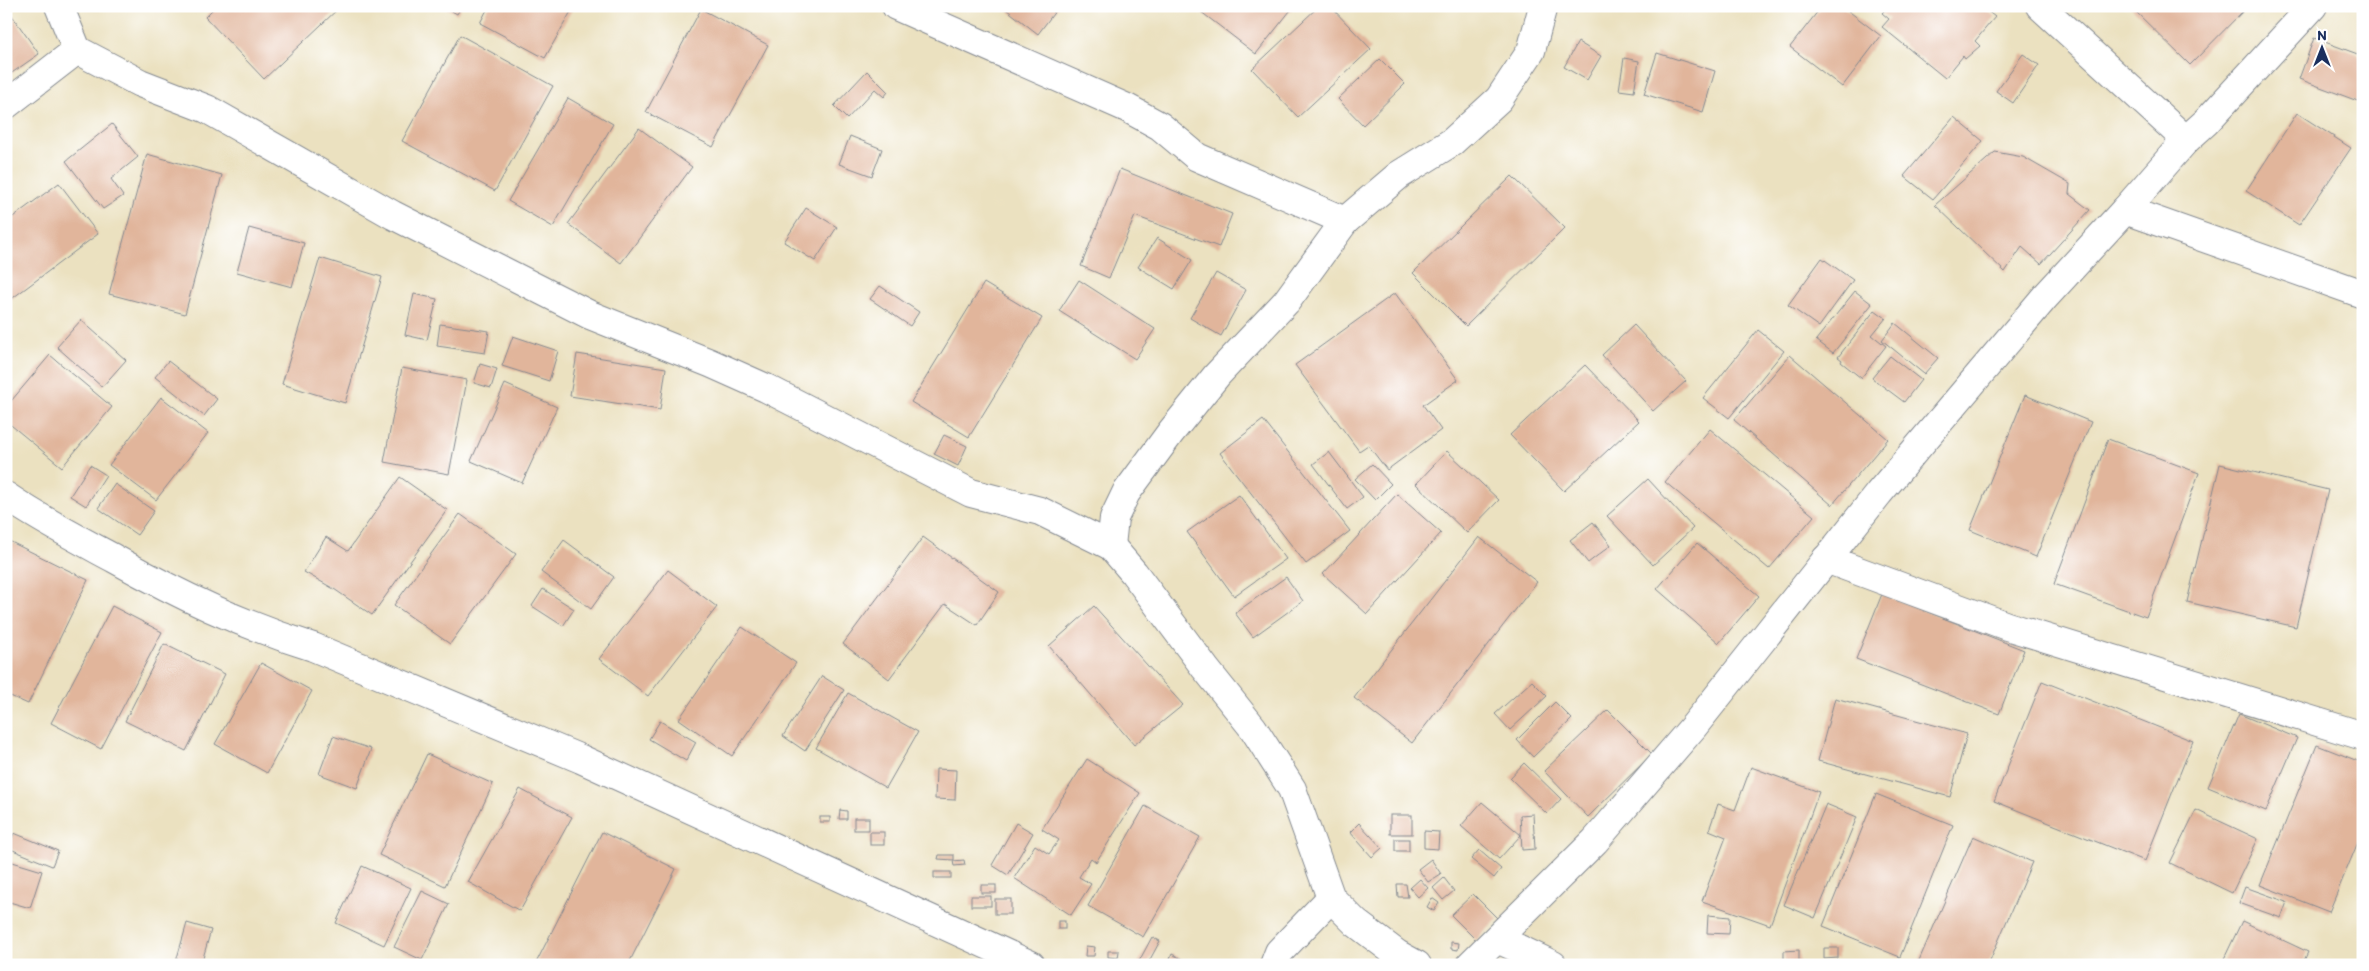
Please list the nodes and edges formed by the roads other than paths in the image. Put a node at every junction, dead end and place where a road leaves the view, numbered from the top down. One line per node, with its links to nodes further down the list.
1 (59, 6): 6 (street)
2 (896, 6): 10 (street)
3 (1543, 6): 10 (street)
4 (2040, 6): 8 (street)
5 (2313, 6): 8 (street)
6 (77, 50): 7 (street); 13 (street)
7 (6, 105)
8 (2186, 140): 9 (street)
9 (2125, 210): 11 (street); 14 (street)
10 (1345, 221): 13 (street)
11 (2363, 294)
12 (6, 496): 18 (street)
13 (1111, 546): 16 (street)
14 (1826, 559): 15 (street); 17 (street)
15 (2363, 736)
16 (1331, 898): 19 (street); 20 (street)
17 (1498, 939): 21 (street); 22 (street)
18 (1031, 965)
19 (1274, 965)
20 (1417, 965)
21 (1470, 965)
22 (1553, 965)

